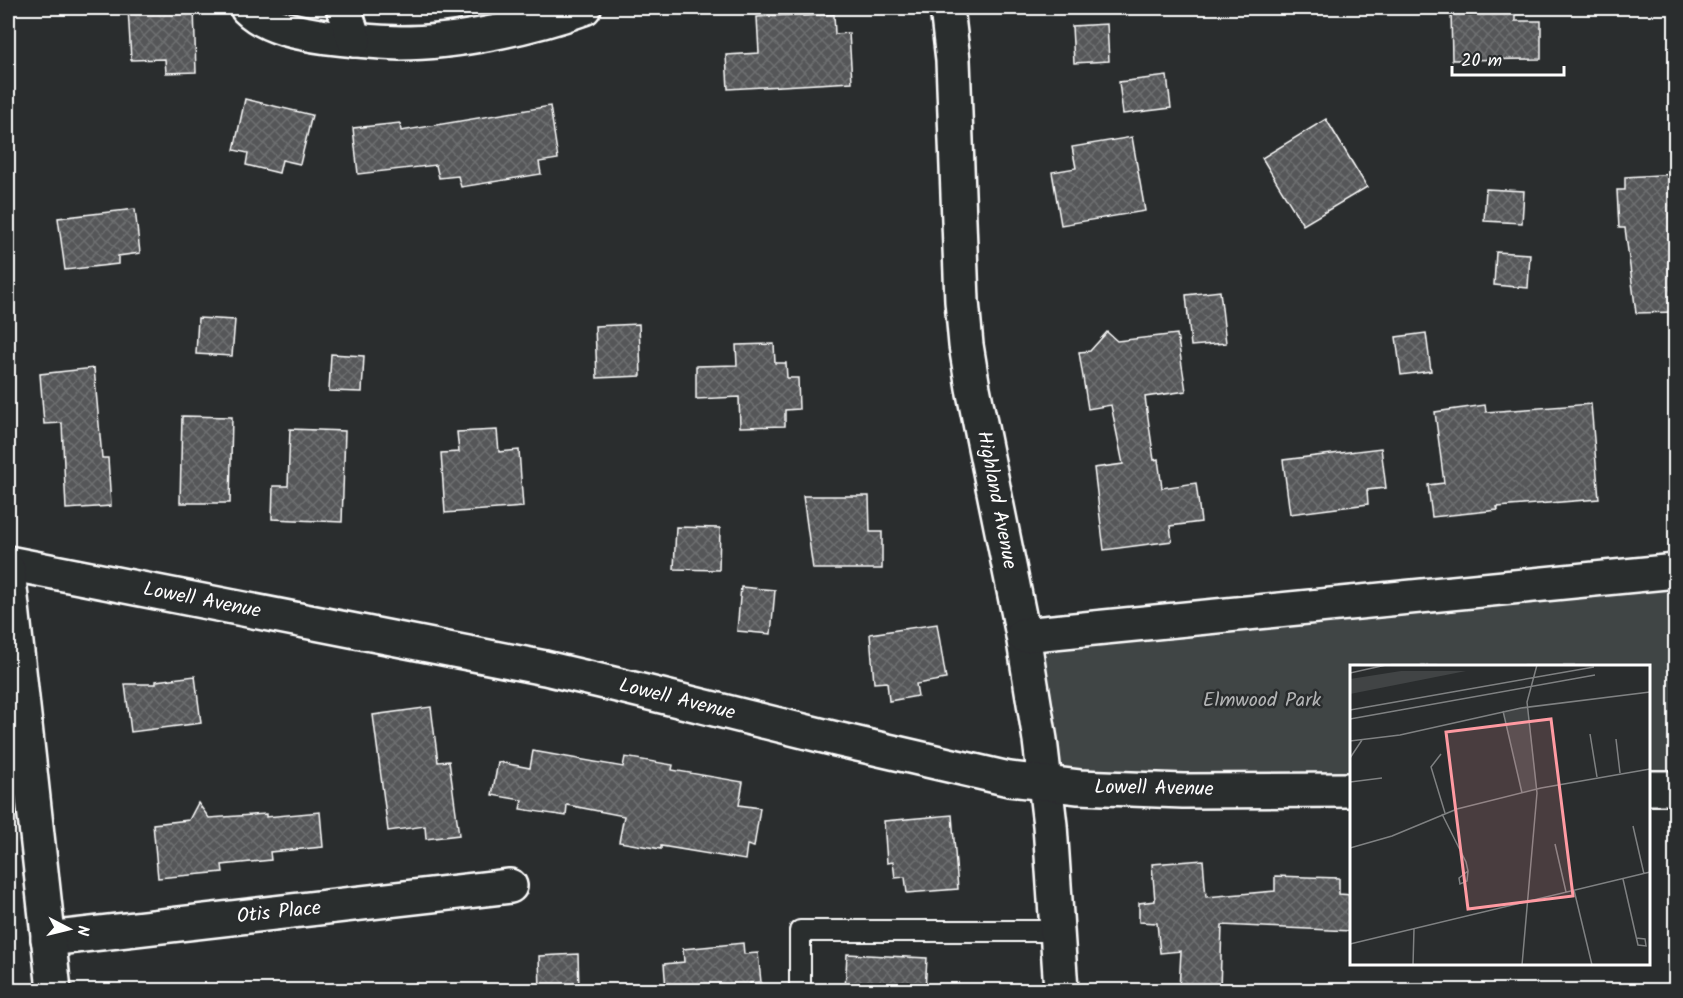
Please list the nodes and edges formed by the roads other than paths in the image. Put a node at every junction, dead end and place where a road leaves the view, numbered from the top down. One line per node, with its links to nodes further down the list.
1 (247, 8): 5 (street)
2 (343, 8): 5 (street)
3 (584, 8): 5 (street)
4 (947, 8): 9 (street, Highland Avenue)
5 (354, 40)
6 (8, 563): 10 (street, Lowell Avenue)
7 (8, 570): 16 (street)
8 (1676, 571): 9 (street)
9 (1023, 635): 10 (street, Highland Avenue)
10 (1046, 783): 13 (street, Lowell Avenue); 15 (street, Highland Avenue)
11 (1676, 788): 12 (street)
12 (1650, 789)
13 (1350, 790)
14 (510, 886): 16 (street, Otis Place)
15 (1058, 931): 18 (lane); 19 (street, Highland Avenue)
16 (48, 939): 17 (street)
17 (54, 990)
18 (800, 990)
19 (1061, 990)

